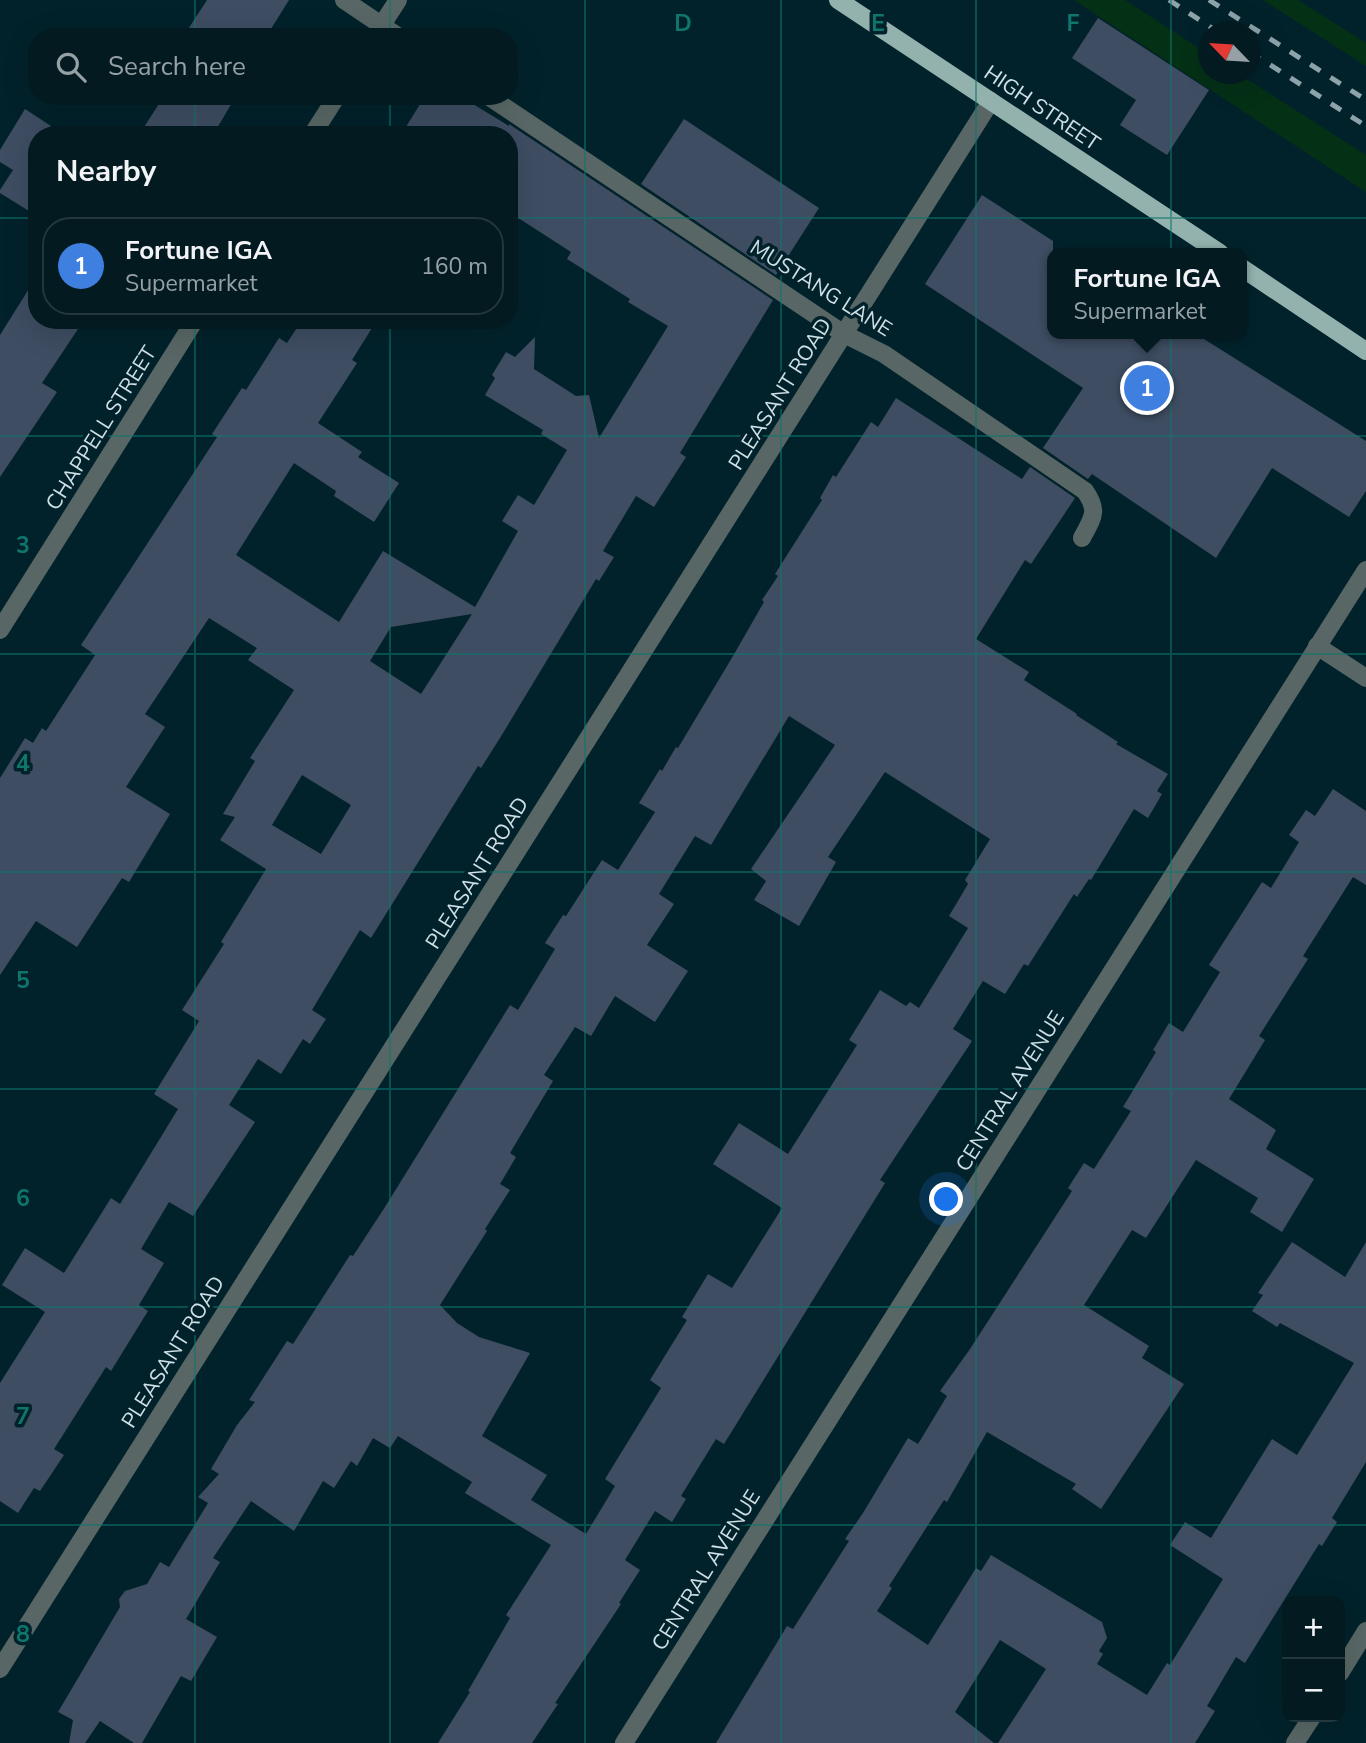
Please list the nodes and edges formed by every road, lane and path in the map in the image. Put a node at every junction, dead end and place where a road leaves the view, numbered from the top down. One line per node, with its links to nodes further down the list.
1 (344, 0): 4 (street)
2 (398, 0): 5 (street)
3 (838, 0): 6 (main road, HIGH STREET)
4 (375, 28)
5 (380, 28)
6 (991, 101): 10 (main road, HIGH STREET); 13 (street, PLEASANT ROAD)
7 (331, 105): 9 (street)
8 (501, 105): 13 (street, MUSTANG LANE)
9 (318, 126)
10 (1212, 248)
11 (1247, 272): 14 (main road)
12 (189, 329): 17 (street, CHAPPELL STREET)
13 (844, 334): 15 (street, MUSTANG LANE); 22 (street, PLEASANT ROAD)
14 (1366, 351)
15 (1082, 538)
16 (1366, 570): 18 (street, CENTRAL AVENUE)
17 (0, 630)
18 (1317, 646): 19 (street); 24 (street, CENTRAL AVENUE)
19 (1366, 678)
20 (1366, 1631): 21 (street)
21 (1345, 1665)
22 (0, 1669)
23 (1309, 1722): 25 (street)
24 (624, 1743)
25 (1295, 1743)

